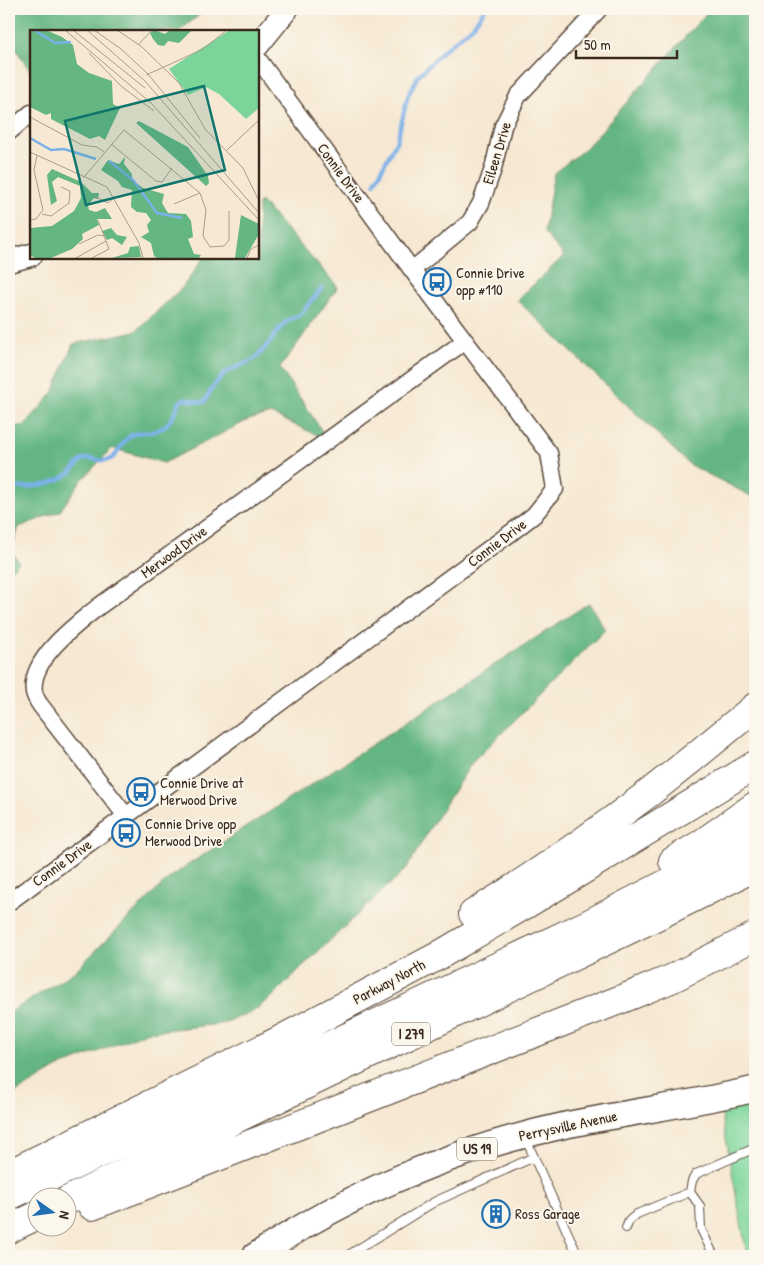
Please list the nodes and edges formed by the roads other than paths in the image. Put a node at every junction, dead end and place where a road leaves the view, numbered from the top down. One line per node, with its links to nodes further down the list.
1 (287, 9): 3 (street)
2 (600, 9): 9 (street, Eileen Drive)
3 (259, 43)
4 (259, 60): 9 (street, Connie Drive)
5 (30, 114): 6 (street)
6 (9, 132)
7 (30, 255): 8 (street)
8 (9, 261)
9 (412, 270): 10 (street, Connie Drive)
10 (465, 341): 14 (street, Connie Drive); 14 (street, Merwood Drive)
11 (755, 706): 22 (highway)
12 (755, 765): 22 (highway, Parkway North)
13 (755, 806): 26 (highway)
14 (126, 816): 19 (street, Connie Drive)
15 (755, 833): 17 (highway)
16 (755, 838): 17 (highway)
17 (703, 864): 26 (highway)
18 (755, 867): 28 (highway, I 279)
19 (9, 902)
20 (755, 936): 30 (highway)
21 (755, 1088): 23 (main road, Perrysville Avenue / US 19)
22 (124, 1117): 25 (highway, Parkway North)
23 (529, 1146): 32 (main road, Perrysville Avenue / US 19); 33 (lane); 34 (lane)
24 (755, 1148): 27 (lane)
25 (9, 1174)
26 (36, 1183): 29 (highway)
27 (690, 1192): 31 (lane); 35 (lane)
28 (78, 1195)
29 (9, 1196)
30 (78, 1211)
31 (626, 1228)
32 (255, 1256)
33 (347, 1256)
34 (578, 1256)
35 (714, 1256)

